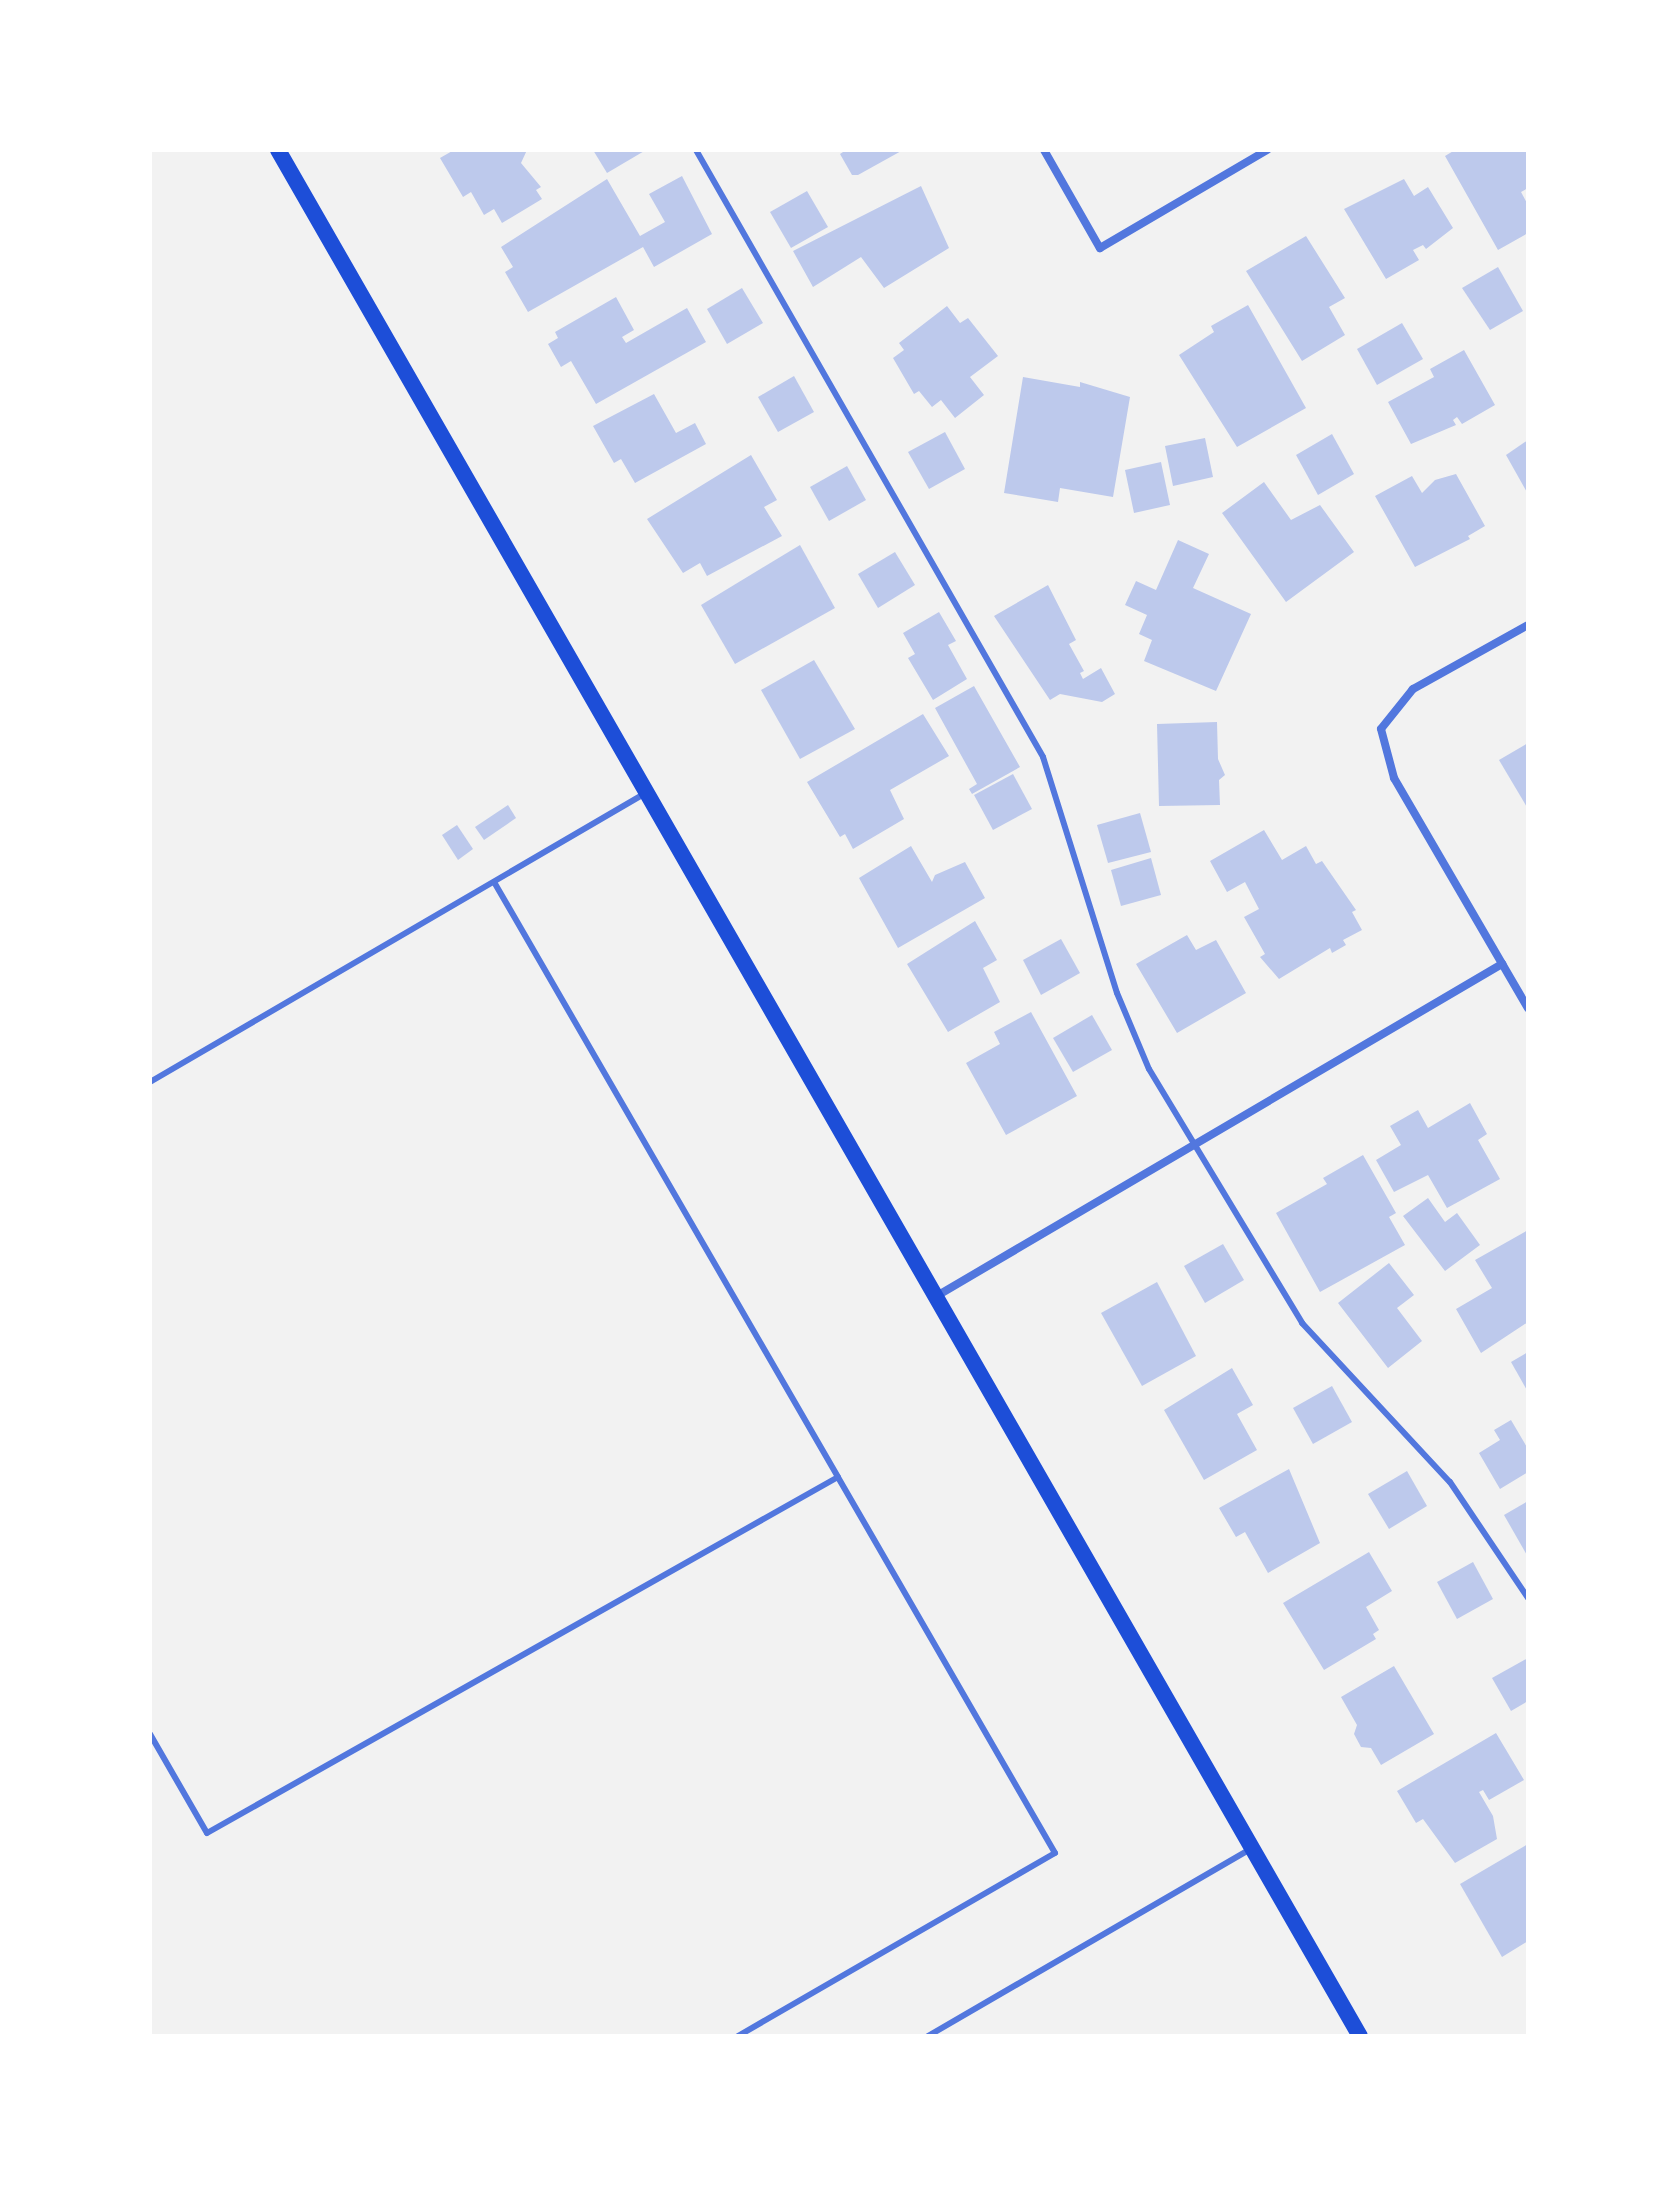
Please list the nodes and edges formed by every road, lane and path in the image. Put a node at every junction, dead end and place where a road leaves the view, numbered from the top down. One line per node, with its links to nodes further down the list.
1 (278, 150): 6 (main road)
2 (696, 150): 11 (lane)
3 (1044, 150): 4 (street)
4 (1267, 150)
5 (1528, 625): 8 (street)
6 (645, 793): 7 (lane); 12 (main road)
7 (494, 882): 10 (lane); 13 (lane)
8 (1502, 964): 9 (street); 11 (street)
9 (1528, 1008)
10 (150, 1082)
11 (1195, 1144): 12 (street); 14 (lane)
12 (935, 1298): 16 (main road)
13 (838, 1477): 15 (lane); 18 (lane)
14 (1528, 1598)
15 (150, 1734)
16 (1250, 1849): 17 (lane); 20 (main road)
17 (942, 2033): 19 (lane)
18 (738, 2036)
19 (928, 2036)
20 (1360, 2036)

